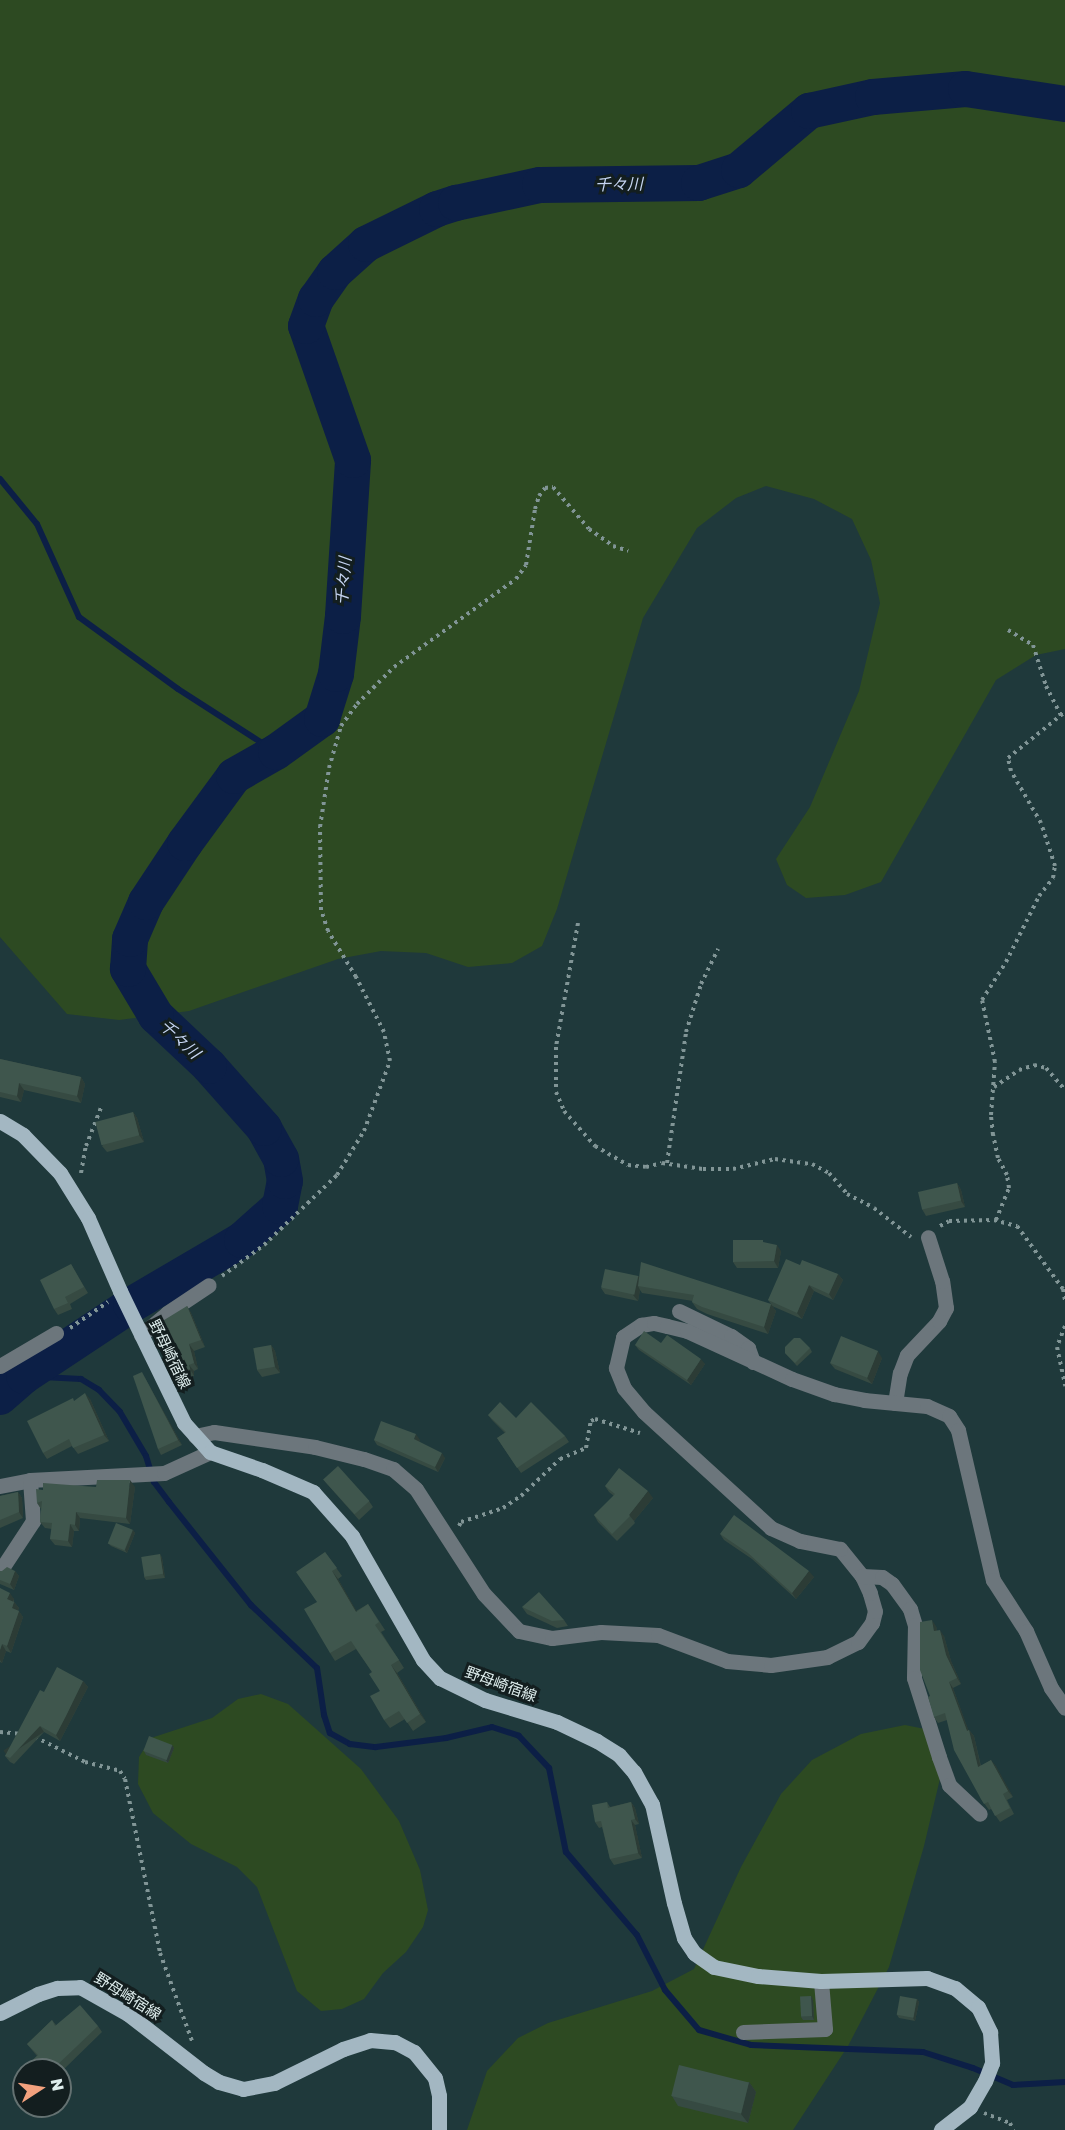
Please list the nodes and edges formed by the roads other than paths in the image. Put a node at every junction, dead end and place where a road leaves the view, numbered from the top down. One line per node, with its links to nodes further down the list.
1 (0, 1121): 6 (main road, 野母崎宿線)
2 (928, 1237): 9 (street)
3 (209, 1285): 6 (street)
4 (679, 1311): 7 (street)
5 (56, 1333): 8 (street)
6 (140, 1334): 10 (main road, 野母崎宿線)
7 (753, 1362): 9 (street); 15 (street)
8 (0, 1366)
9 (895, 1403): 16 (street)
10 (195, 1436): 11 (main road, 野母崎宿線); 15 (street)
11 (210, 1452): 12 (street); 18 (main road, 野母崎宿線)
12 (30, 1480): 13 (street); 14 (street)
13 (0, 1486)
14 (2, 1568)
15 (862, 1576): 17 (street)
16 (1065, 1708)
17 (980, 1814)
18 (821, 1981): 20 (street); 22 (main road, 野母崎宿線)
19 (0, 2013): 21 (main road, 野母崎宿線)
20 (743, 2032)
21 (439, 2130)
22 (941, 2130)

